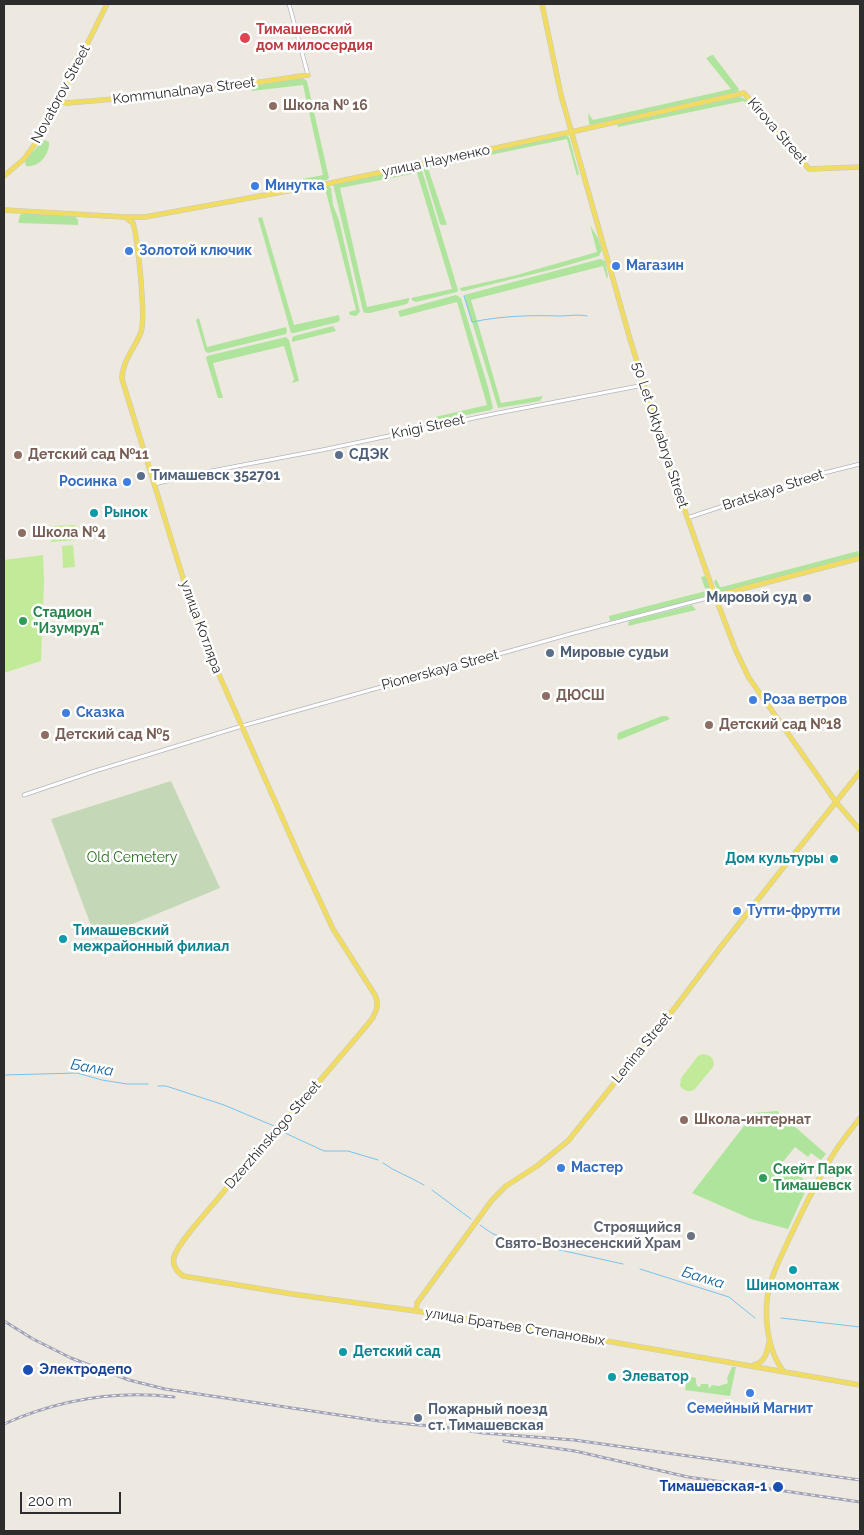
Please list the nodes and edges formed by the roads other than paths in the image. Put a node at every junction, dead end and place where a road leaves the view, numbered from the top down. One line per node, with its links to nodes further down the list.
1 (107, 4): 6 (main road, Novatorov Street)
2 (289, 4): 4 (street)
3 (542, 4): 7 (main road, 50 Let Oktyabrya Street)
4 (308, 75): 6 (main road, Kommunalnaya Street)
5 (744, 93): 7 (main road, улица Науменко); 8 (main road, Kirova Street)
6 (59, 101): 9 (main road, Novatorov Street)
7 (571, 132): 11 (main road, улица Науменко); 12 (main road, 50 Let Oktyabrya Street)
8 (860, 167)
9 (4, 176)
10 (4, 210): 11 (main road, улица Науменко)
11 (125, 217): 14 (main road, улица Котляра)
12 (644, 385): 14 (street, Knigi Street); 15 (main road, 50 Let Oktyabrya Street)
13 (860, 464): 15 (street, Bratskaya Street)
14 (154, 484): 18 (main road, улица Котляра)
15 (687, 518): 17 (main road, 50 Let Oktyabrya Street)
16 (860, 558): 17 (main road, Pionerskaya Street)
17 (715, 596): 18 (street, Pionerskaya Street); 21 (main road, 50 Let Oktyabrya Street)
18 (242, 726): 20 (street, Pionerskaya Street); 23 (main road, улица Котляра)
19 (860, 772): 21 (main road, Lenina Street)
20 (24, 795)
21 (836, 802): 22 (main road, 50 Let Oktyabrya Street); 26 (main road, Lenina Street)
22 (860, 830)
23 (378, 1007): 25 (main road, Dzerzhinskogo Street)
24 (860, 1118): 27 (main road)
25 (174, 1266): 26 (main road, улица Братьев Степановых)
26 (416, 1311): 28 (main road, улица Братьев Степановых)
27 (770, 1338): 28 (main road); 29 (main road)
28 (752, 1366): 29 (main road, улица Братьев Степановых)
29 (784, 1372): 30 (main road, улица Братьев Степановых)
30 (860, 1385)

